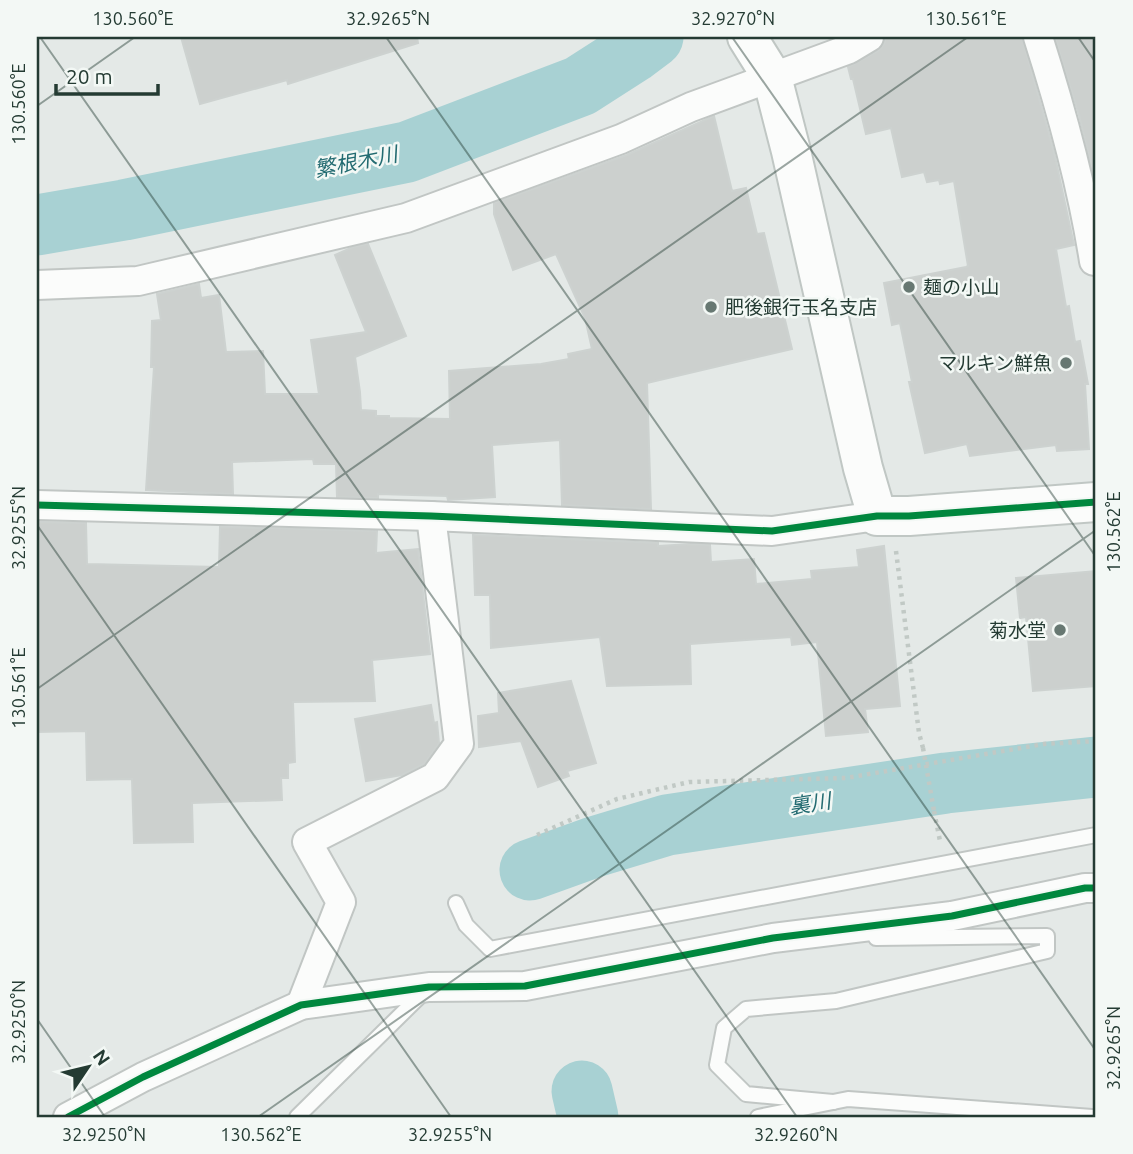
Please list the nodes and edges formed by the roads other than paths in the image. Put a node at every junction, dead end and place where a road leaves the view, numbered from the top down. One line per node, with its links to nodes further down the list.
1 (869, 37): 3 (street)
2 (1038, 37): 4 (street)
3 (759, 56): 5 (street); 9 (street)
4 (1096, 260)
5 (37, 285)
6 (1096, 502): 9 (street)
7 (37, 505): 8 (street)
8 (431, 516): 9 (street); 15 (street)
9 (877, 516)
10 (1096, 835): 12 (lane)
11 (1096, 888): 13 (street)
12 (456, 903)
13 (773, 938): 14 (street); 16 (lane)
14 (429, 987): 15 (street); 18 (lane)
15 (301, 1005): 17 (street)
16 (833, 1102): 19 (lane); 20 (lane)
17 (68, 1117)
18 (297, 1117)
19 (758, 1117)
20 (1092, 1117)

